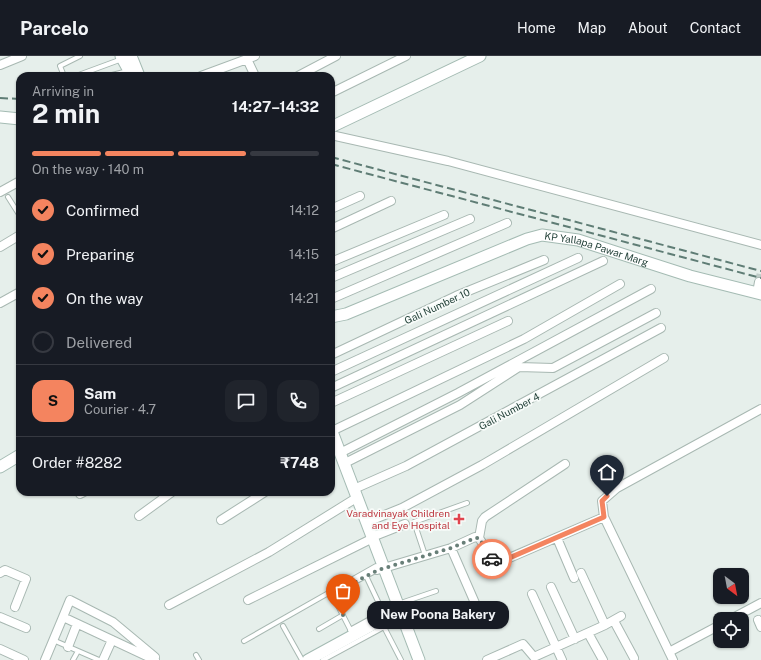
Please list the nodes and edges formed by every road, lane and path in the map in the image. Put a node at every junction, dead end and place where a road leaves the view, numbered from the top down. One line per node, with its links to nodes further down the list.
1 (22, 56): 9 (street)
2 (80, 56): 10 (lane)
3 (255, 56): 8 (street)
4 (336, 56): 15 (street)
5 (406, 56): 16 (street)
6 (480, 56): 19 (street)
7 (129, 57): 11 (lane); 12 (street)
8 (247, 59): 13 (street); 14 (street)
9 (0, 65)
10 (62, 72)
11 (87, 72)
12 (133, 72)
13 (212, 72)
14 (253, 72)
15 (306, 72)
16 (335, 91)
17 (0, 117): 18 (street)
18 (16, 119)
19 (335, 125)
20 (335, 137): 34 (street)
21 (16, 183): 22 (street)
22 (0, 192)
23 (8, 196): 27 (lane)
24 (360, 196): 26 (street)
25 (392, 201): 31 (street)
26 (335, 207)
27 (16, 209)
28 (444, 215): 36 (street)
29 (470, 219): 39 (street)
30 (507, 223): 45 (street)
31 (335, 227)
32 (16, 237): 33 (street)
33 (0, 247)
34 (760, 247)
35 (578, 258): 55 (street)
36 (335, 260)
37 (544, 260): 53 (street, Gali Number 10)
38 (603, 261): 56 (street)
39 (335, 276)
40 (759, 282): 44 (street)
41 (620, 284): 59 (street)
42 (651, 289): 60 (street)
43 (16, 294): 46 (street)
44 (759, 294): 48 (street, KP Yallapa Pawar Marg)
45 (335, 297)
46 (0, 303)
47 (656, 313): 62 (street)
48 (346, 314): 49 (street, KP Yallapa Pawar Marg); 51 (street, KP Yallapa Pawar Marg)
49 (335, 316)
50 (508, 321): 57 (street)
51 (335, 322)
52 (661, 328): 65 (street, Gali Number 4)
53 (335, 353)
54 (664, 358): 72 (street)
55 (335, 370)
56 (335, 386)
57 (335, 401)
58 (761, 409): 70 (street)
59 (335, 428)
60 (335, 451): 62 (street); 65 (street)
61 (16, 457): 64 (street)
62 (345, 463): 65 (street)
63 (565, 464): 74 (street)
64 (0, 467)
65 (353, 494): 72 (street); 76 (street); 87 (street, Gali Number 4)
66 (166, 496): 69 (street)
67 (259, 496): 71 (street)
68 (467, 503): 78 (lane)
69 (139, 516)
70 (604, 517): 75 (street); 114 (street)
71 (220, 520)
72 (367, 522): 76 (street)
73 (405, 524): 76 (street)
74 (479, 538): 75 (street); 77 (street)
75 (557, 538): 98 (street)
76 (370, 539): 79 (street); 85 (street)
77 (451, 548): 78 (street); 95 (street)
78 (425, 556): 79 (street)
79 (379, 568): 81 (lane); 89 (street); 108 (lane)
80 (0, 573): 88 (street)
81 (366, 576): 90 (lane); 103 (lane)
82 (551, 587): 105 (street)
83 (436, 591): 89 (lane)
84 (532, 594): 110 (street)
85 (248, 600)
86 (761, 603): 94 (street)
87 (169, 605)
88 (15, 607)
89 (396, 609): 103 (street); 128 (street); 129 (street)
90 (343, 615): 101 (lane); 103 (lane)
91 (621, 616): 96 (street)
92 (0, 617): 100 (street)
93 (63, 617): 97 (street); 106 (street); 122 (street)
94 (756, 618)
95 (482, 619)
96 (614, 621): 98 (street); 115 (street)
97 (78, 624): 107 (street); 109 (street)
98 (605, 625): 104 (street)
99 (283, 626): 124 (lane)
100 (26, 628)
101 (319, 629)
102 (713, 629): 114 (street)
103 (352, 633): 125 (street)
104 (588, 633): 105 (street); 132 (street)
105 (575, 639): 110 (street)
106 (53, 640): 109 (lane); 117 (street)
107 (112, 640): 120 (street); 121 (street)
108 (244, 642)
109 (68, 646): 112 (lane)
110 (555, 648): 130 (street); 131 (street)
111 (0, 649): 116 (street)
112 (78, 651): 118 (lane); 119 (lane)
113 (196, 655): 123 (lane)
114 (671, 656)
115 (634, 658)
116 (24, 660)
117 (45, 660)
118 (73, 660)
119 (99, 660)
120 (103, 660)
121 (156, 660)
122 (159, 660)
123 (199, 660)
124 (302, 660)
125 (308, 660)
126 (323, 660): 127 (lane)
127 (401, 660)
128 (411, 660)
129 (419, 660)
130 (487, 660)
131 (562, 660)
132 (603, 660)

